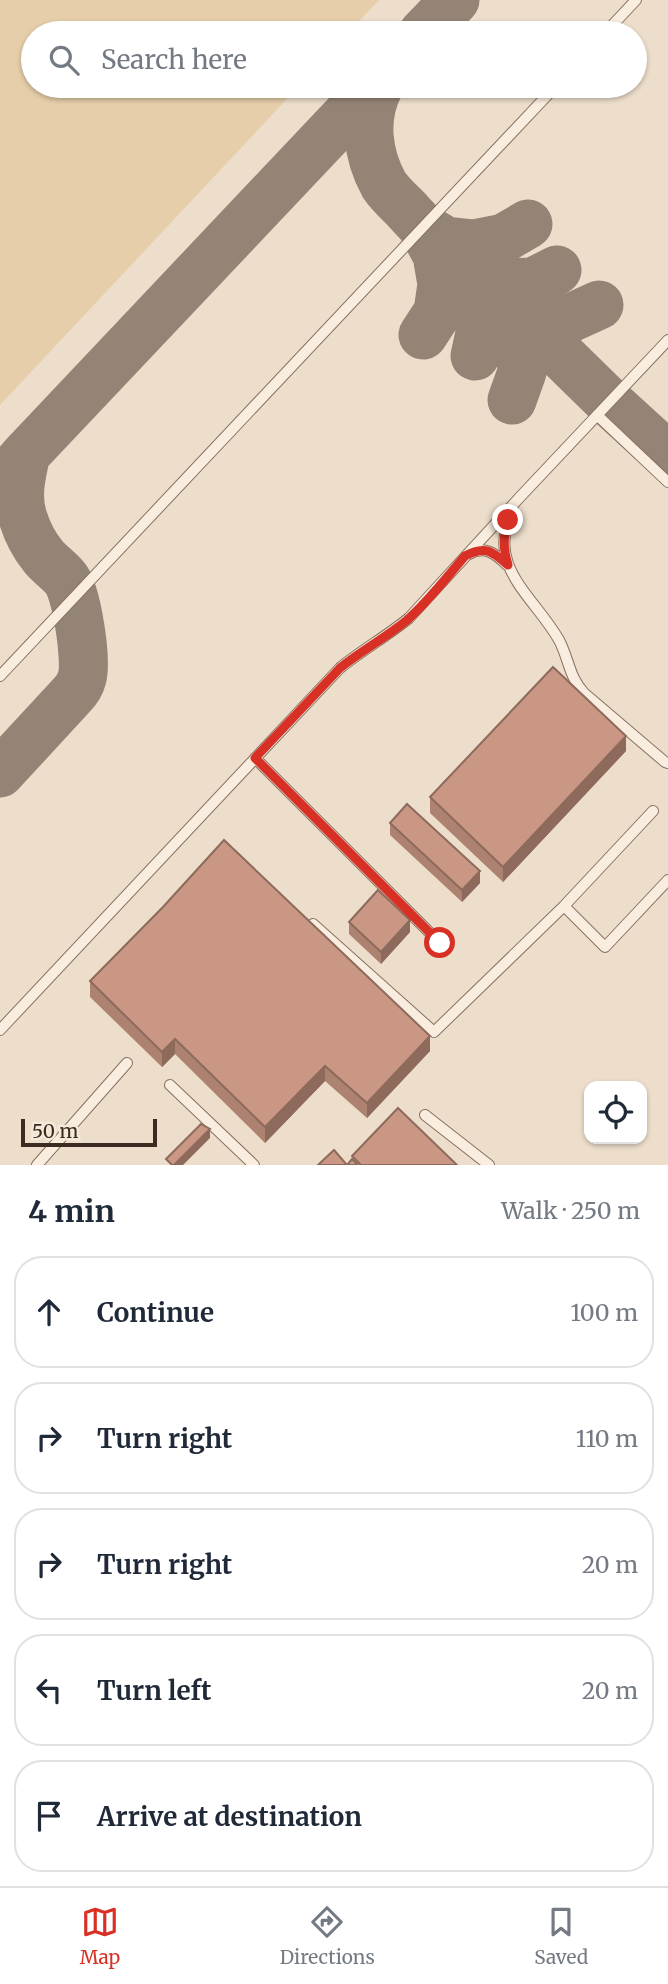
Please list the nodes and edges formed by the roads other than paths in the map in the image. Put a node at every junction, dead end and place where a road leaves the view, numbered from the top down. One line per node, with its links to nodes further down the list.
1 (636, 0): 2 (lane)
2 (616, 21)
3 (544, 98): 10 (lane)
4 (668, 340): 5 (lane)
5 (597, 415): 6 (lane); 7 (lane)
6 (668, 482)
7 (520, 497): 8 (lane); 9 (lane)
8 (465, 556): 9 (lane); 11 (lane)
9 (508, 565): 12 (lane)
10 (0, 676)
11 (255, 758): 17 (lane); 18 (lane)
12 (668, 762)
13 (653, 811): 15 (lane)
14 (668, 880): 15 (lane)
15 (564, 906): 16 (lane)
16 (313, 924)
17 (440, 943)
18 (0, 1030)
19 (127, 1063): 22 (lane)
20 (170, 1085): 23 (lane)
21 (425, 1115): 24 (lane)
22 (37, 1165)
23 (254, 1165)
24 (489, 1165)

